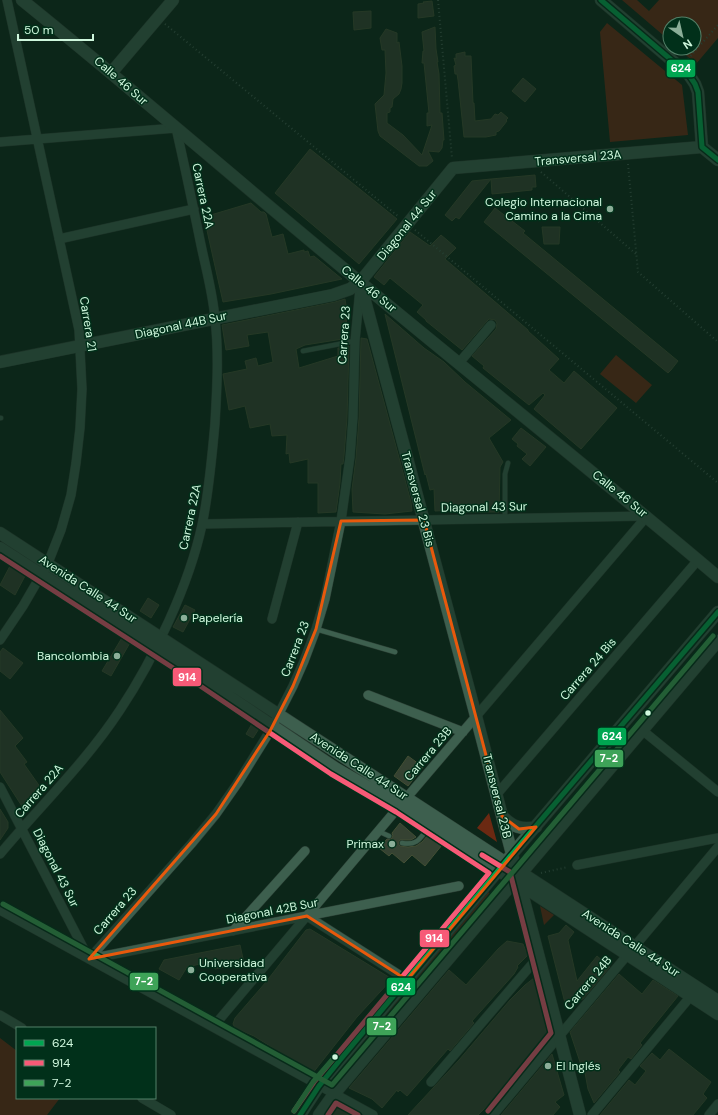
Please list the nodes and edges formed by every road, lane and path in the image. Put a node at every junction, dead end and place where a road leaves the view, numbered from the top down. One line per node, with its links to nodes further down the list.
1 (7, 0): 11 (street, Carrera 21)
2 (22, 0): 9 (street, Calle 46 Sur)
3 (173, 0): 6 (street)
4 (438, 0): 17 (path)
5 (601, 0): 8 (street)
6 (158, 18): 9 (street); 19 (path)
7 (718, 25): 8 (path)
8 (680, 68): 13 (street)
9 (111, 73): 10 (street, Calle 46 Sur)
10 (176, 128): 11 (street); 18 (street, Carrera 22A); 22 (street, Calle 46 Sur)
11 (38, 139): 12 (street); 20 (street, Carrera 21)
12 (0, 142)
13 (702, 147): 14 (street, Transversal 23A); 15 (street)
14 (627, 154): 16 (street, Transversal 23A); 21 (path)
15 (718, 160)
16 (529, 162): 17 (street, Transversal 23A); 21 (path)
17 (453, 168): 19 (street, Diagonal 44 Sur)
18 (194, 209): 20 (street); 23 (street, Carrera 22A)
19 (407, 224): 22 (street, Diagonal 44 Sur); 32 (path)
20 (59, 239): 27 (street, Carrera 21)
21 (636, 254): 26 (path)
22 (360, 282): 23 (street, Diagonal 44B Sur); 25 (street, Carrera 23); 30 (street, Calle 46 Sur); 35 (street, Transversal 23 Bis)
23 (215, 318): 27 (street, Diagonal 44B Sur); 38 (street, Carrera 22A)
24 (491, 325): 30 (street)
25 (355, 341): 28 (lane); 36 (street, Carrera 23)
26 (718, 342)
27 (81, 346): 29 (street, Diagonal 44B Sur); 42 (street, Carrera 21)
28 (303, 351)
29 (0, 362)
30 (459, 363): 33 (street, Calle 46 Sur)
31 (508, 463): 34 (lane)
32 (718, 483)
33 (647, 516): 34 (street, Diagonal 43 Sur); 41 (street, Calle 46 Sur); 55 (street, Carrera 23B)
34 (505, 519): 35 (street, Diagonal 43 Sur)
35 (424, 520): 36 (street, Diagonal 43 Sur); 55 (street, Transversal 23 Bis)
36 (341, 521): 37 (street, Diagonal 43 Sur); 47 (street, Carrera 23)
37 (298, 522): 38 (street, Diagonal 43 Sur); 46 (street)
38 (203, 524): 48 (street, Carrera 22A)
39 (0, 533): 42 (street, Avenida Calle 44 Sur)
40 (0, 548): 43 (street, Avenida Calle 44 Sur)
41 (698, 560): 44 (street, Calle 46 Sur); 61 (street, Carrera 24 Bis)
42 (48, 563): 43 (street, Carrera 21); 48 (street, Avenida Calle 44 Sur)
43 (41, 574): 49 (street, Carrera 21); 51 (street, Avenida Calle 44 Sur)
44 (718, 577)
45 (718, 612): 65 (street)
46 (272, 619)
47 (316, 629): 52 (lane); 54 (street, Carrera 23)
48 (161, 637): 51 (street, Carrera 22A); 54 (street, Avenida Calle 44 Sur)
49 (0, 640)
50 (718, 641): 57 (street)
51 (155, 648): 56 (street, Avenida Calle 44 Sur); 66 (street, Carrera 22A)
52 (395, 652)
53 (368, 695): 58 (street)
54 (279, 714): 56 (street, Carrera 23); 62 (street, Avenida Calle 44 Sur)
55 (476, 716): 58 (street, Carrera 23B); 61 (street, Transversal 23B)
56 (273, 726): 62 (street, Avenida Calle 44 Sur); 83 (street, Carrera 23)
57 (642, 730): 60 (street); 75 (street)
58 (463, 732): 62 (street, Carrera 23B)
59 (0, 787): 66 (street, Diagonal 43 Sur)
60 (718, 792)
61 (496, 794): 63 (street, Transversal 23B)
62 (403, 802): 64 (street, Avenida Calle 44 Sur); 67 (street, Carrera 23B); 75 (street, Avenida Calle 44 Sur)
63 (502, 816): 65 (street); 75 (street, Transversal 23B)
64 (430, 826): 70 (lane); 75 (street, Avenida Calle 44 Sur)
65 (536, 827): 75 (street)
66 (22, 828): 73 (street, Carrera 22A); 83 (street, Diagonal 43 Sur)
67 (378, 831): 68 (lane); 79 (street, Carrera 23B)
68 (389, 836)
69 (718, 838): 74 (street)
70 (402, 843)
71 (718, 848): 81 (street, Carrera 24B)
72 (305, 851): 80 (street)
73 (0, 854)
74 (577, 865): 76 (path)
75 (513, 871): 81 (street, Avenida Calle 44 Sur); 82 (street, Transversal 23B); 84 (street); 94 (street)
76 (540, 874)
77 (458, 886): 79 (street, Diagonal 42B Sur)
78 (0, 910): 83 (street)
79 (307, 916): 80 (street, Diagonal 42B Sur); 84 (street); 90 (street, Carrera 23B)
80 (233, 931): 83 (street, Diagonal 42B Sur)
81 (631, 950): 85 (street, Avenida Calle 44 Sur); 91 (street, Carrera 24B)
82 (539, 956): 91 (street, Transversal 23B); 92 (street)
83 (89, 959): 90 (street)
84 (407, 980): 93 (street)
85 (694, 992): 86 (street, Avenida Calle 44 Sur); 87 (street, Avenida Calle 44 Sur); 103 (street)
86 (718, 1001)
87 (718, 1014)
88 (0, 1015): 89 (street)
89 (20, 1027)
90 (214, 1028): 93 (street)
91 (560, 1035): 101 (street, Carrera 24B); 102 (street, Transversal 23B)
92 (431, 1082)
93 (319, 1086): 94 (street); 98 (street)
94 (334, 1094): 99 (street); 100 (street)
95 (144, 1099): 97 (street)
96 (718, 1104): 104 (street)
97 (171, 1115)
98 (300, 1115)
99 (319, 1115)
100 (373, 1115)
101 (493, 1115)
102 (580, 1115)
103 (592, 1115)
104 (709, 1115)

